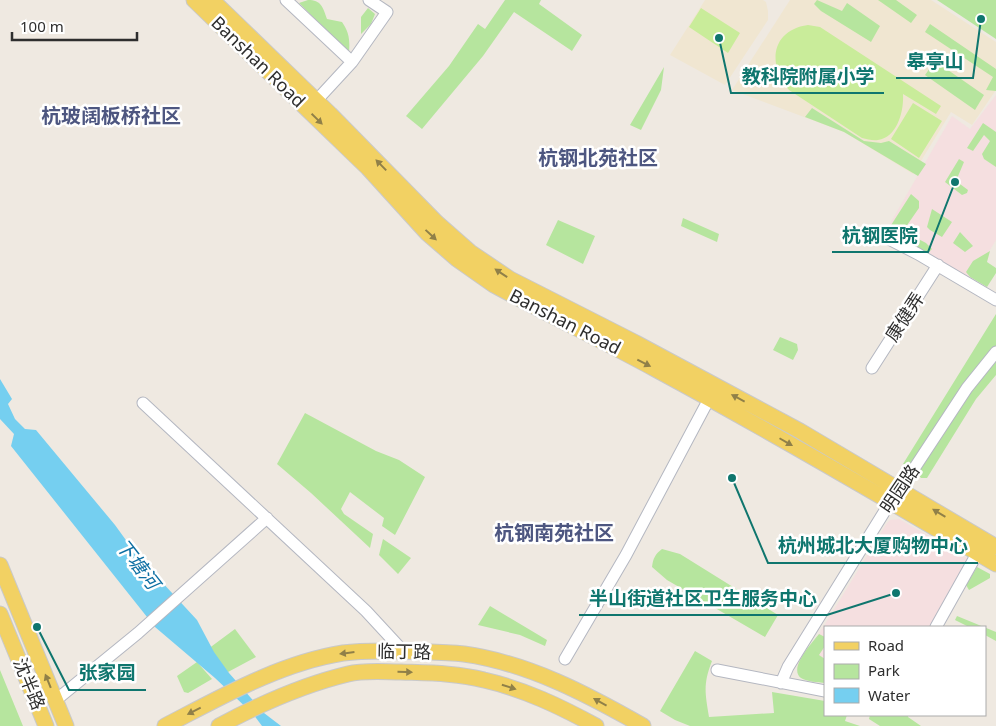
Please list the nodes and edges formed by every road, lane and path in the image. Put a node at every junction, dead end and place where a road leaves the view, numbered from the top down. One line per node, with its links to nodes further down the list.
1 (194, 0): 12 (main road, Banshan Road, one-way to 12)
2 (212, 0): 6 (main road, Banshan Road)
3 (286, 0): 5 (street)
4 (370, 0): 5 (street)
5 (352, 62): 6 (street)
6 (316, 101): 14 (main road, Banshan Road, one-way to 6)
7 (881, 236): 8 (street)
8 (938, 265): 9 (street); 11 (street, 康健弄)
9 (996, 300)
10 (996, 352): 14 (street, 明园路)
11 (872, 368)
12 (709, 399): 14 (main road, Banshan Road, one-way to 14); 23 (street)
13 (143, 404): 15 (street)
14 (896, 495): 16 (main road, Banshan Road, one-way to 14); 17 (main road, Banshan Road); 25 (street, 明园路)
15 (267, 518): 22 (street); 27 (street)
16 (996, 547)
17 (978, 552): 18 (main road, Banshan Road); 21 (street)
18 (996, 564)
19 (0, 565): 27 (main road, 沈半路, one-way to 19)
20 (0, 614): 28 (main road, 沈半路)
21 (937, 626)
22 (403, 651): 30 (main road, 临丁路, one-way to 30); 33 (main road, 临丁路, one-way to 22)
23 (565, 659)
24 (717, 670): 25 (street)
25 (781, 683): 26 (street)
26 (824, 691)
27 (56, 700): 29 (main road, 沈半路)
28 (46, 726)
29 (66, 726)
30 (165, 726)
31 (219, 726): 32 (main road, 临丁路, one-way to 32)
32 (596, 726)
33 (642, 726)

